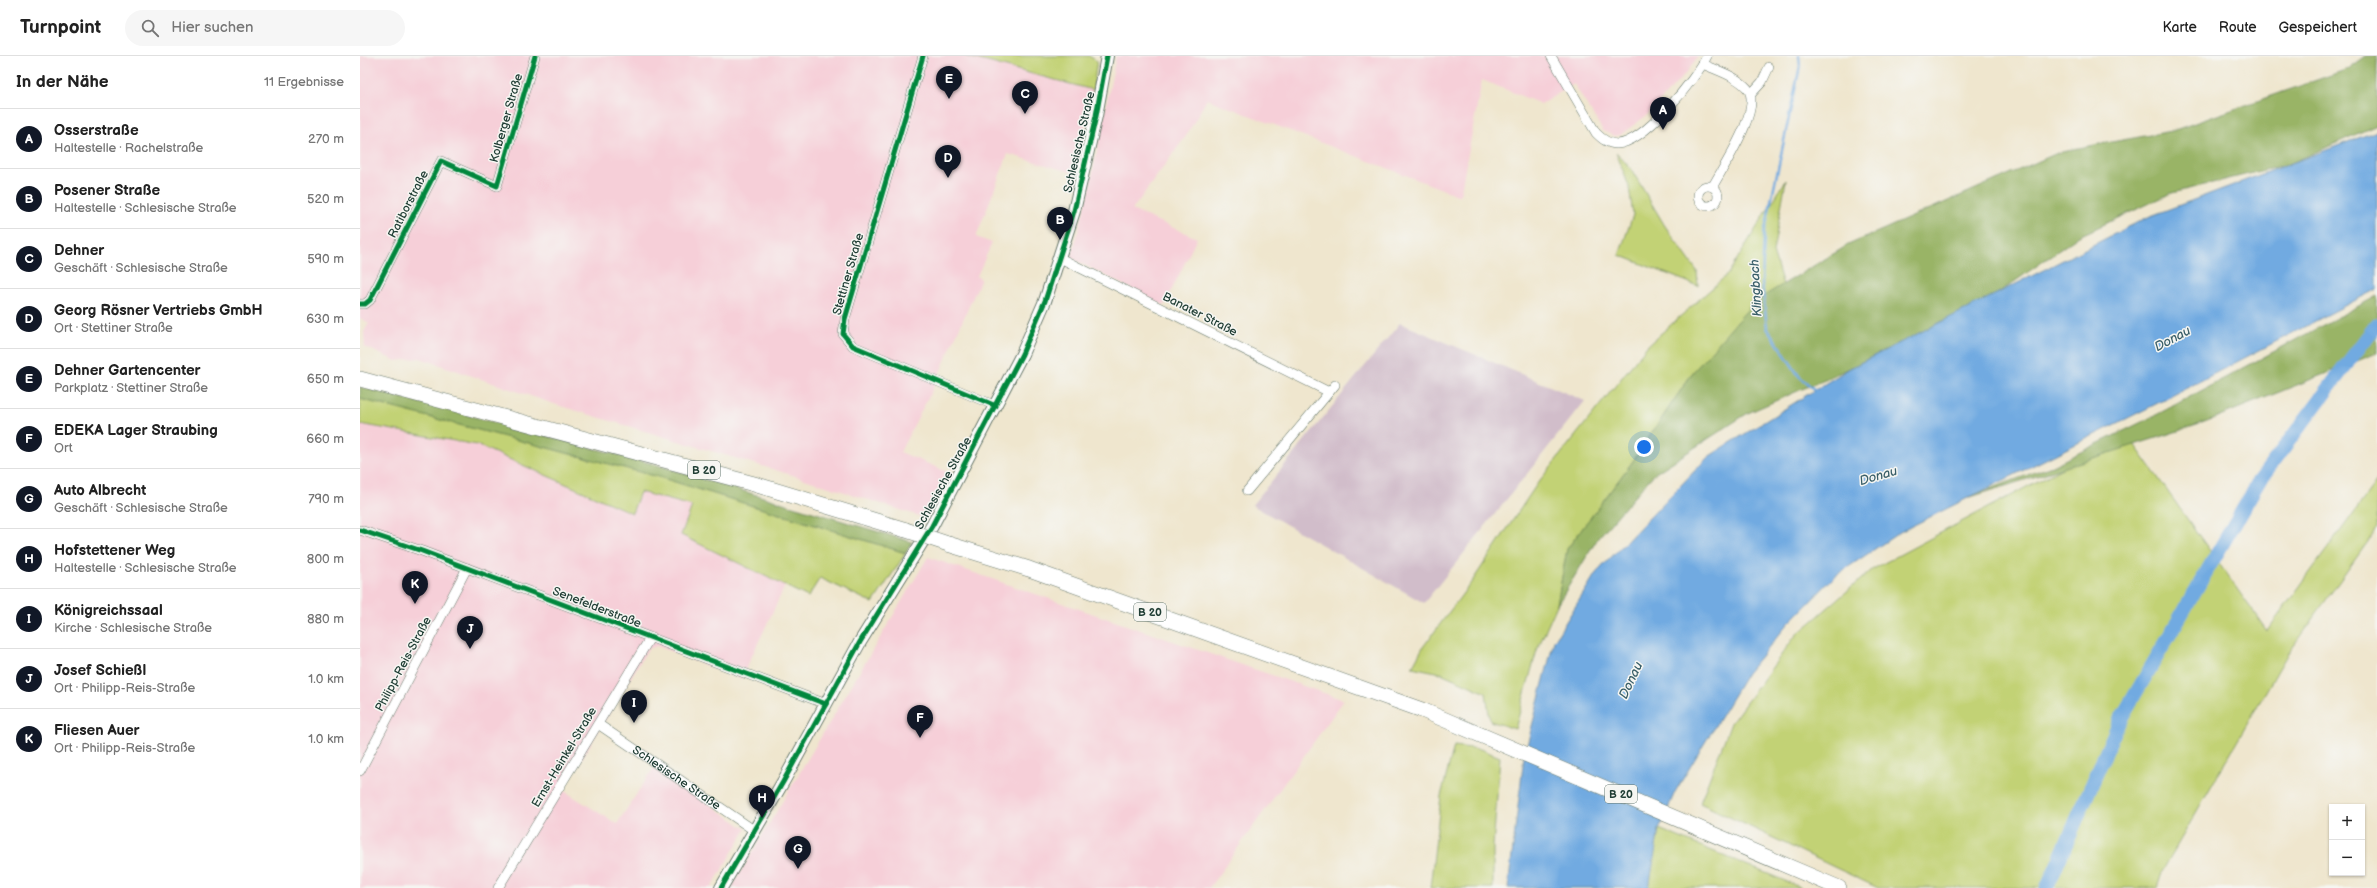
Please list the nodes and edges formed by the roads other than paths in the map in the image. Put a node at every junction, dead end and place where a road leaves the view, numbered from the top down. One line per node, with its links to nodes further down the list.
1 (535, 56): 8 (street, Kolberger Straße)
2 (922, 56): 15 (street, Stettiner Straße)
3 (1107, 56): 10 (street, Schlesische Straße)
4 (1550, 56): 5 (street)
5 (1706, 60): 7 (street)
6 (1769, 67): 7 (street)
7 (1751, 94): 9 (street)
8 (497, 186): 11 (street, Ratiborstraße)
9 (1713, 186)
10 (1060, 258): 15 (street, Schlesische Straße); 16 (street, Banater Straße)
11 (360, 304)
12 (360, 373): 14 (highway)
13 (360, 379): 14 (highway, B 20)
14 (408, 391): 26 (highway, B 20, bridge)
15 (996, 406): 20 (street, Schlesische Straße)
16 (1247, 491)
17 (360, 530): 18 (street, Senefelderstraße)
18 (467, 568): 19 (street, Senefelderstraße); 22 (street, Philipp-Reis-Straße)
19 (650, 638): 20 (street, Senefelderstraße); 21 (street, Ernst-Heinkel-Straße)
20 (826, 704): 23 (street, Schlesische Straße)
21 (598, 724): 23 (street, Schlesische Straße); 24 (street, Ernst-Heinkel-Straße)
22 (360, 771)
23 (754, 831): 25 (street, Schlesische Straße)
24 (498, 888)
25 (721, 888)
26 (1839, 888)

